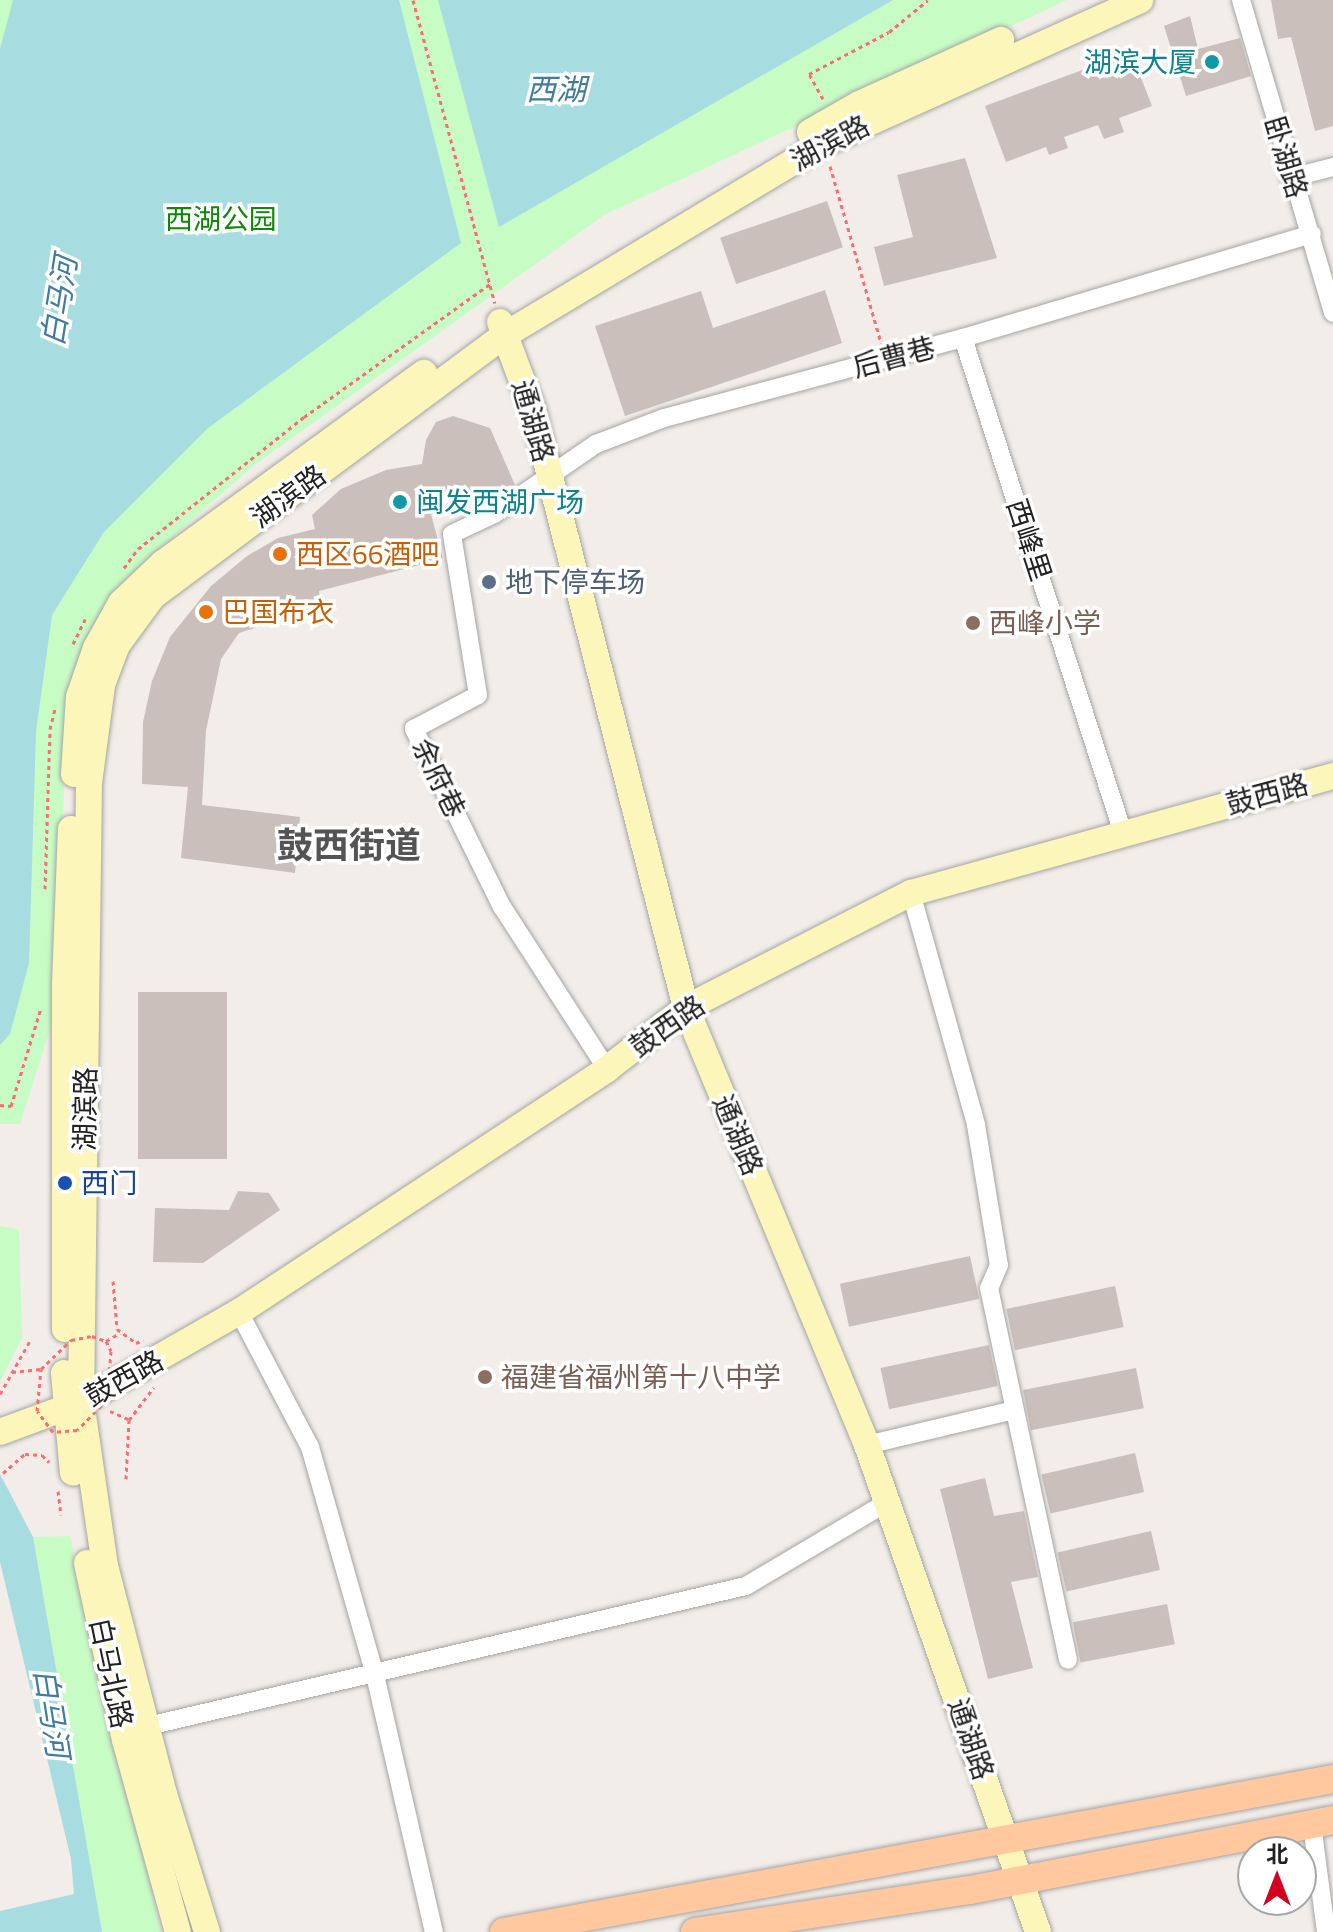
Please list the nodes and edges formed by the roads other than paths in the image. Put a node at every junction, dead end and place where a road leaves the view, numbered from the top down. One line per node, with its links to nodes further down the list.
1 (1096, 0): 8 (main road, 湖滨路)
2 (1140, 0): 8 (main road, 湖滨路)
3 (1241, 0): 5 (street, 卧湖路)
4 (1333, 167): 5 (street)
5 (1290, 178): 6 (street, 卧湖路)
6 (1312, 234): 7 (street, 卧湖路); 9 (street, 后曹巷)
7 (1333, 313)
8 (502, 327): 10 (main road, 通湖路); 18 (main road, 湖滨路)
9 (963, 338): 10 (street, 后曹巷); 13 (street, 西峰里)
10 (549, 477): 11 (street, 后曹巷); 15 (main road, 通湖路)
11 (494, 514): 16 (street, 余府巷)
12 (1333, 776): 13 (main road, 鼓西路)
13 (1123, 833): 14 (main road, 鼓西路)
14 (911, 893): 15 (main road, 鼓西路); 19 (street)
15 (686, 1008): 16 (main road, 鼓西路); 21 (main road, 通湖路)
16 (607, 1069): 17 (main road, 鼓西路)
17 (239, 1312): 18 (main road, 鼓西路); 24 (street)
18 (83, 1407): 20 (main road, 鼓西路); 25 (main road); 30 (main road, 白马北路)
19 (1014, 1410): 21 (street); 23 (street)
20 (8, 1429)
21 (867, 1445): 22 (main road, 通湖路)
22 (886, 1503): 24 (street); 28 (main road, 通湖路)
23 (1068, 1660)
24 (375, 1675): 25 (street); 32 (street)
25 (148, 1726): 31 (main road)
26 (1333, 1779): 28 (main road)
27 (1323, 1822): 29 (main road); 36 (street)
28 (1007, 1842): 29 (main road, 通湖路); 33 (main road)
29 (1021, 1881): 34 (main road); 35 (main road, 通湖路)
30 (178, 1932)
31 (207, 1932)
32 (434, 1932)
33 (504, 1932)
34 (695, 1932)
35 (1038, 1932)
36 (1326, 1932)

